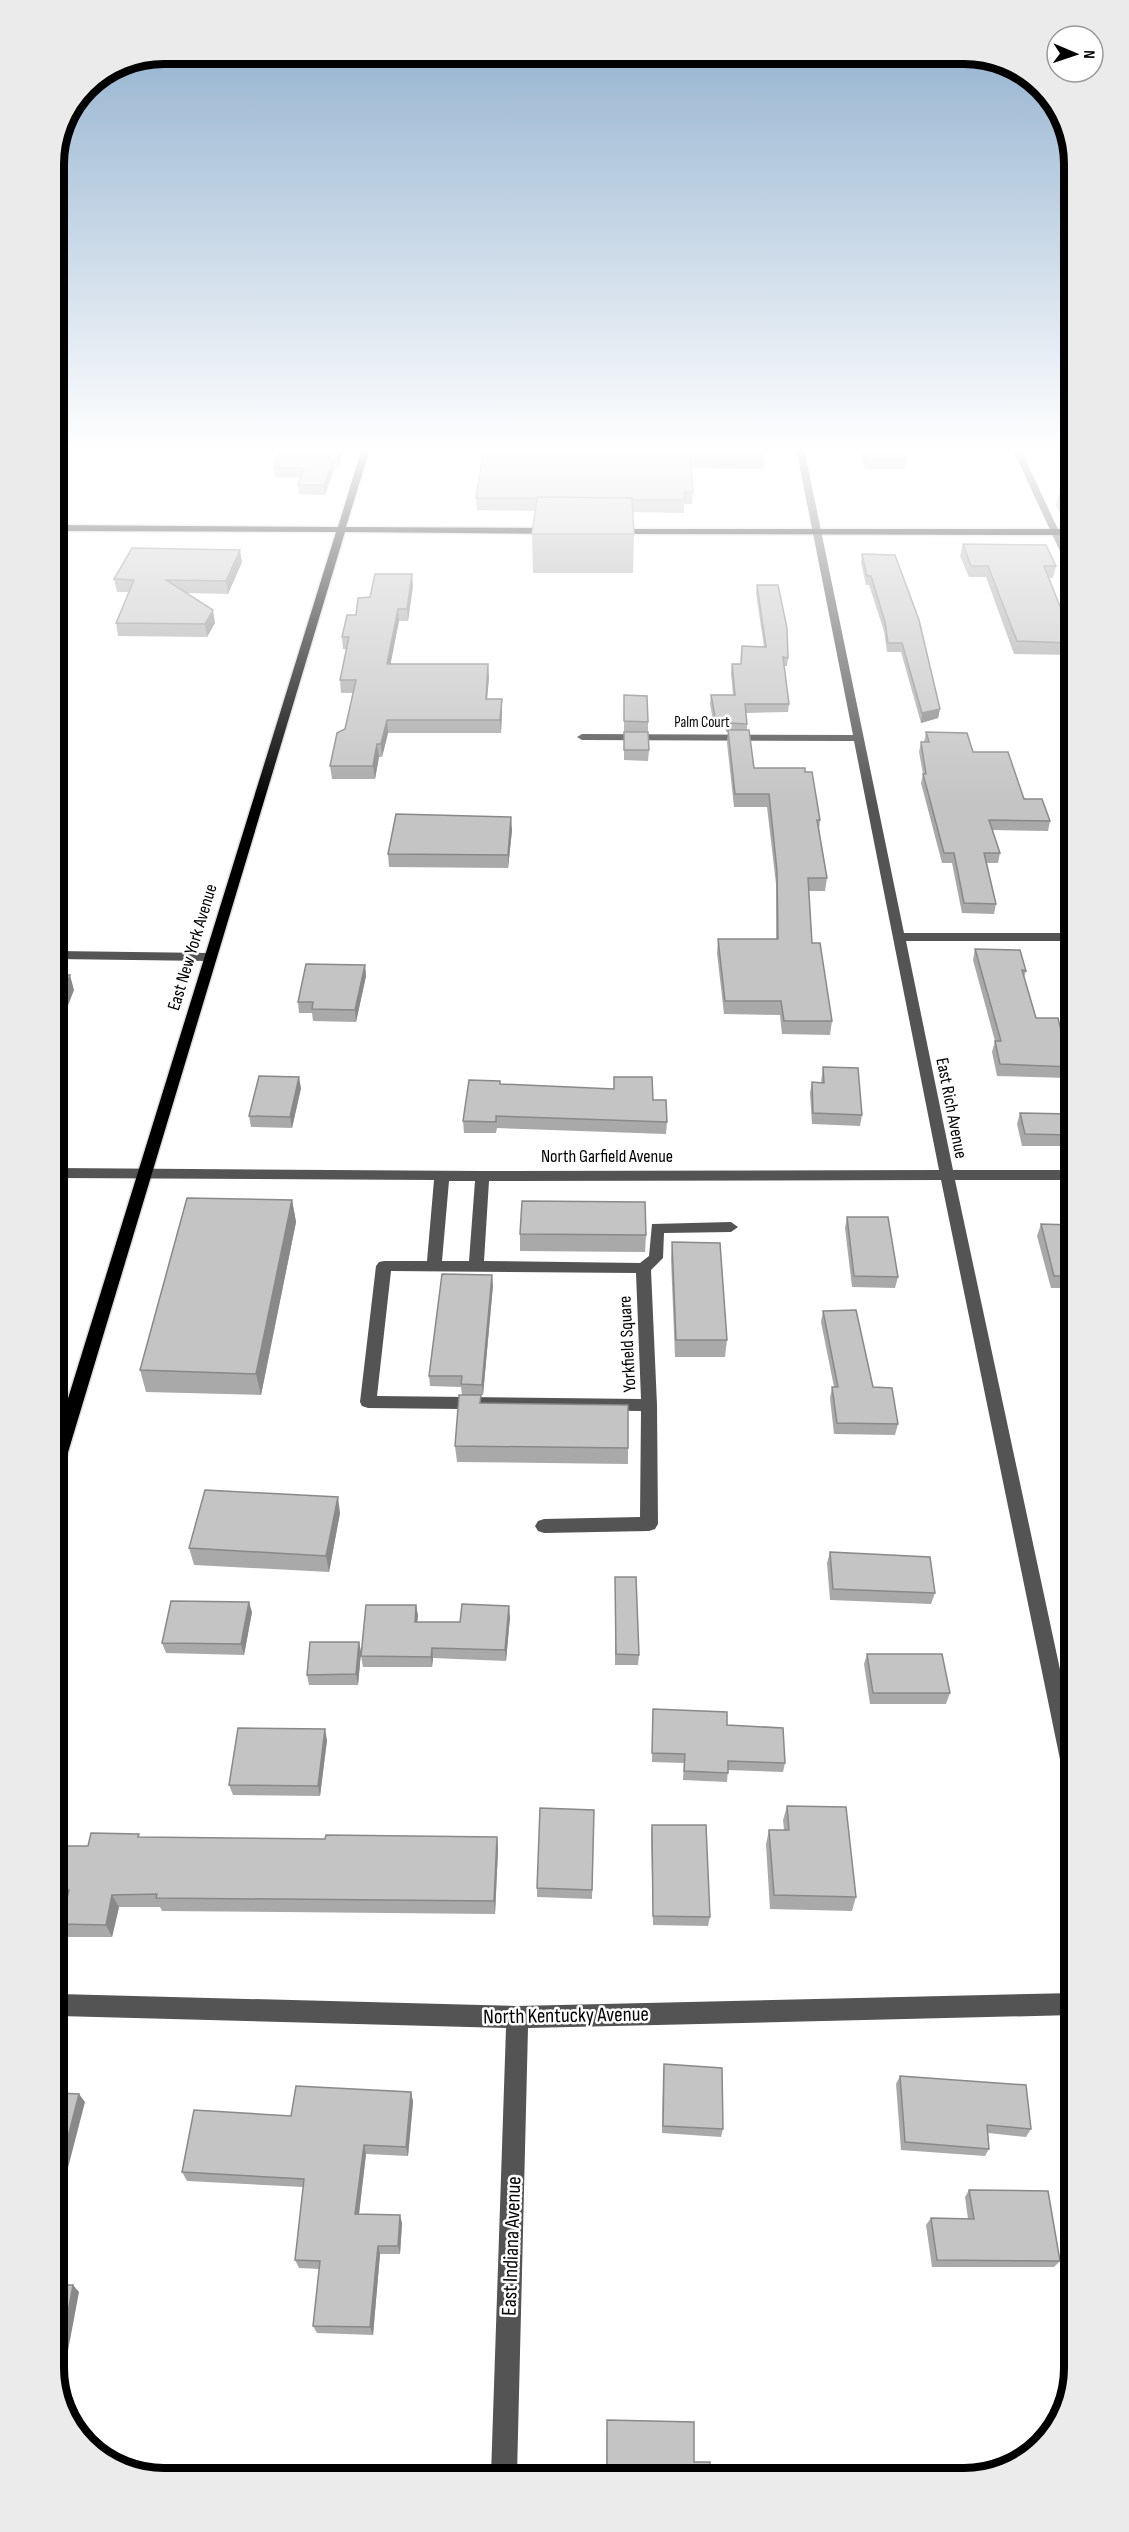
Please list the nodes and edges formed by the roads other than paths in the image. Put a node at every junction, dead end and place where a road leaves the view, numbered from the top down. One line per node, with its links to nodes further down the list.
1 (329, 566): 8 (main road, East New York Avenue)
2 (824, 566): 4 (street, East Rich Avenue)
3 (582, 736): 4 (street, Palm Court)
4 (858, 738): 5 (street, East Rich Avenue)
5 (899, 937): 6 (street); 11 (street, East Rich Avenue)
6 (1064, 937)
7 (65, 955): 8 (street)
8 (209, 957): 10 (main road, East New York Avenue)
9 (65, 1173): 10 (street, North Garfield Avenue)
10 (143, 1174): 13 (street, North Garfield Avenue); 20 (main road, East New York Avenue)
11 (947, 1174): 12 (street, North Garfield Avenue); 14 (street, North Garfield Avenue); 22 (street, East Rich Avenue)
12 (1064, 1175)
13 (442, 1176): 14 (street, North Garfield Avenue); 16 (street)
14 (482, 1176): 17 (street)
15 (731, 1227): 18 (street)
16 (434, 1267): 17 (street, Yorkfield Square); 19 (street, Yorkfield Square)
17 (476, 1267): 18 (street, Yorkfield Square)
18 (643, 1268): 19 (street, Yorkfield Square)
19 (649, 1405): 21 (street)
20 (64, 1437)
21 (544, 1526)
22 (1064, 1731)
23 (1064, 2004): 25 (street, North Kentucky Avenue)
24 (64, 2005): 25 (street, North Kentucky Avenue)
25 (517, 2018): 26 (street, East Indiana Avenue)
26 (504, 2467)

